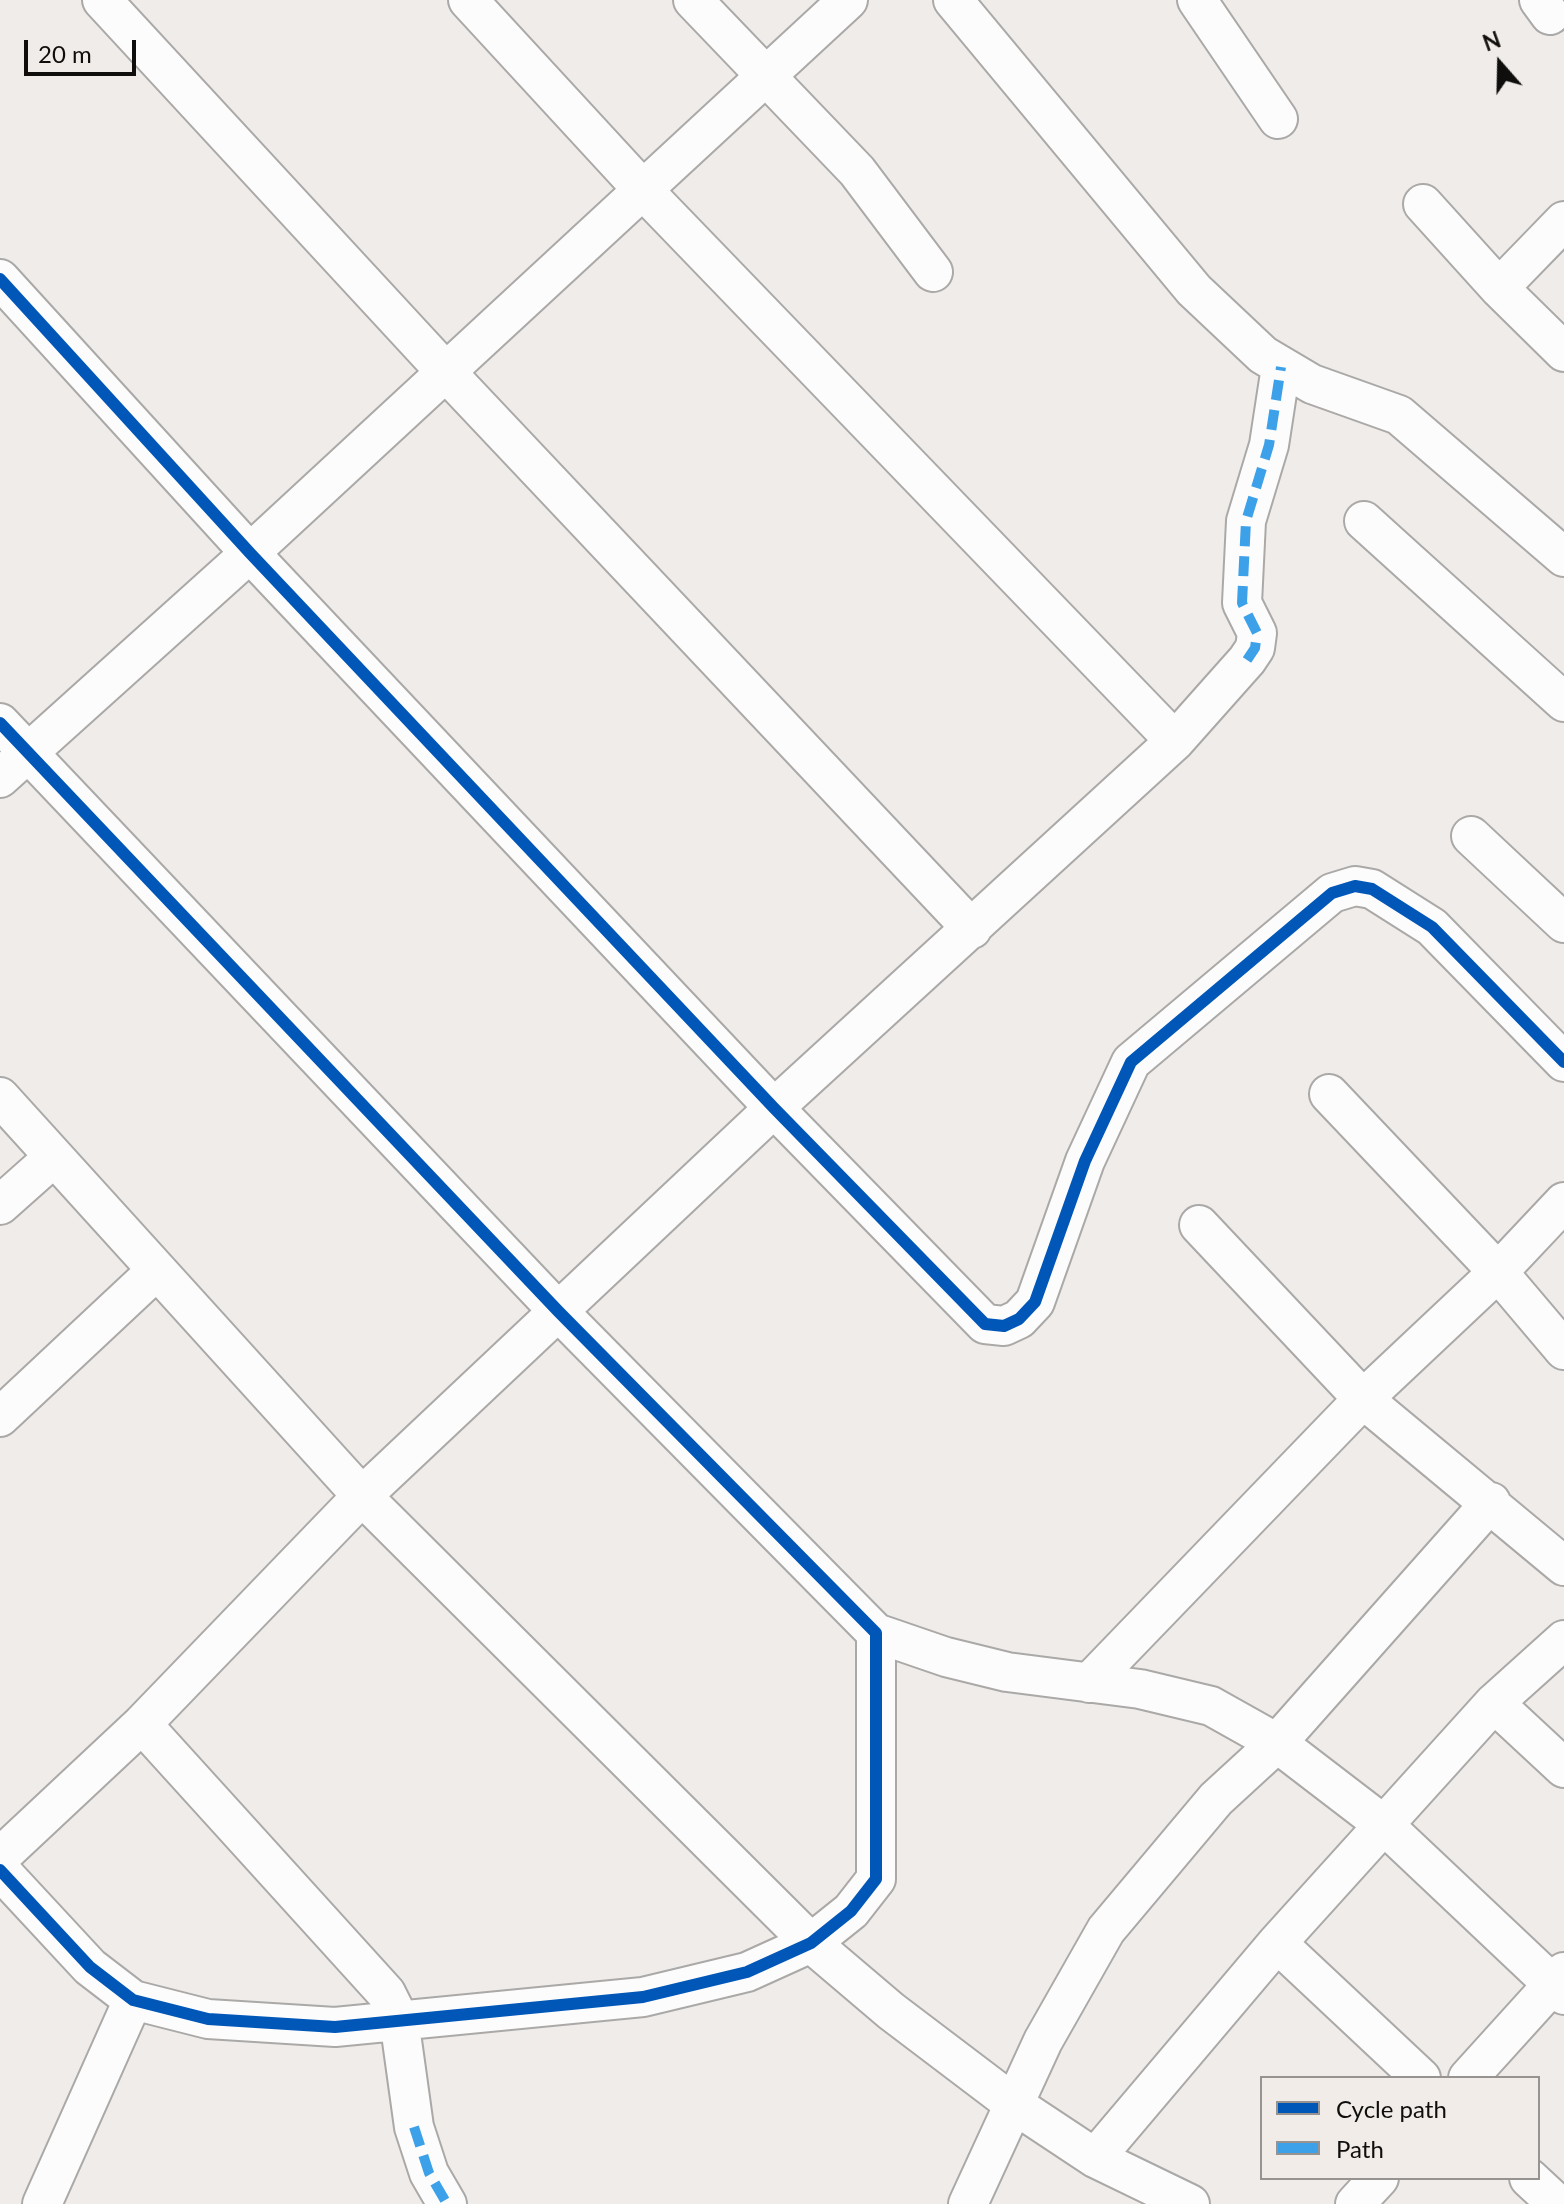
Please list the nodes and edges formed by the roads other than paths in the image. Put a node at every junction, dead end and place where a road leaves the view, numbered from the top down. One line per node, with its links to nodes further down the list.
1 (102, 0): 16 (street)
2 (468, 0): 9 (street)
3 (693, 0): 7 (street)
4 (848, 0): 7 (street)
5 (953, 0): 17 (street)
6 (1197, 0): 8 (street)
7 (764, 77): 9 (street); 12 (street)
8 (1278, 119)
9 (644, 191): 16 (street); 23 (street)
10 (1423, 204): 14 (street)
11 (1564, 221): 14 (street)
12 (933, 272)
13 (0, 279): 19 (street)
14 (1499, 288): 15 (street)
15 (1564, 352)
16 (444, 370): 19 (street); 28 (street)
17 (1296, 375): 20 (street); 23 (street)
18 (1364, 521): 21 (street)
19 (250, 553): 24 (street); 32 (street)
20 (1564, 557)
21 (1564, 702)
22 (0, 723): 24 (street)
23 (1175, 741): 28 (street)
24 (27, 753): 25 (street); 39 (street)
25 (0, 778)
26 (1471, 836): 27 (street)
27 (1564, 923)
28 (972, 929): 32 (street)
29 (1564, 1062): 32 (street)
30 (1329, 1094): 38 (street)
31 (0, 1097): 33 (street)
32 (774, 1108): 39 (street)
33 (54, 1157): 35 (street); 37 (street)
34 (1564, 1202): 38 (street)
35 (0, 1205)
36 (1199, 1225): 41 (street)
37 (157, 1270): 42 (street); 43 (street)
38 (1498, 1272): 40 (street); 41 (street)
39 (558, 1311): 43 (street); 46 (street)
40 (1564, 1350)
41 (1363, 1399): 44 (street); 48 (street)
42 (0, 1417)
43 (362, 1496): 50 (street); 56 (street)
44 (1491, 1502): 45 (street); 51 (street)
45 (1564, 1566)
46 (876, 1633): 48 (street); 56 (street)
47 (1564, 1640): 49 (street)
48 (1089, 1683): 51 (street)
49 (1494, 1703): 52 (street); 53 (street)
50 (142, 1724): 54 (street); 60 (street)
51 (1277, 1743): 53 (street); 63 (street)
52 (1564, 1768)
53 (1384, 1825): 57 (street); 58 (street)
54 (0, 1857)
55 (0, 1870): 59 (street)
56 (811, 1943): 60 (street); 63 (street)
57 (1277, 1943): 61 (street); 64 (street)
58 (1560, 1984): 62 (street)
59 (133, 2000): 60 (street); 67 (street)
60 (401, 2029): 68 (street)
61 (1419, 2076)
62 (1470, 2076)
63 (1015, 2105): 64 (street); 69 (street)
64 (1095, 2158): 70 (street)
65 (1377, 2180): 71 (street)
66 (1531, 2180): 72 (street)
67 (42, 2204)
68 (447, 2204)
69 (968, 2204)
70 (1190, 2204)
71 (1355, 2204)
72 (1557, 2204)

